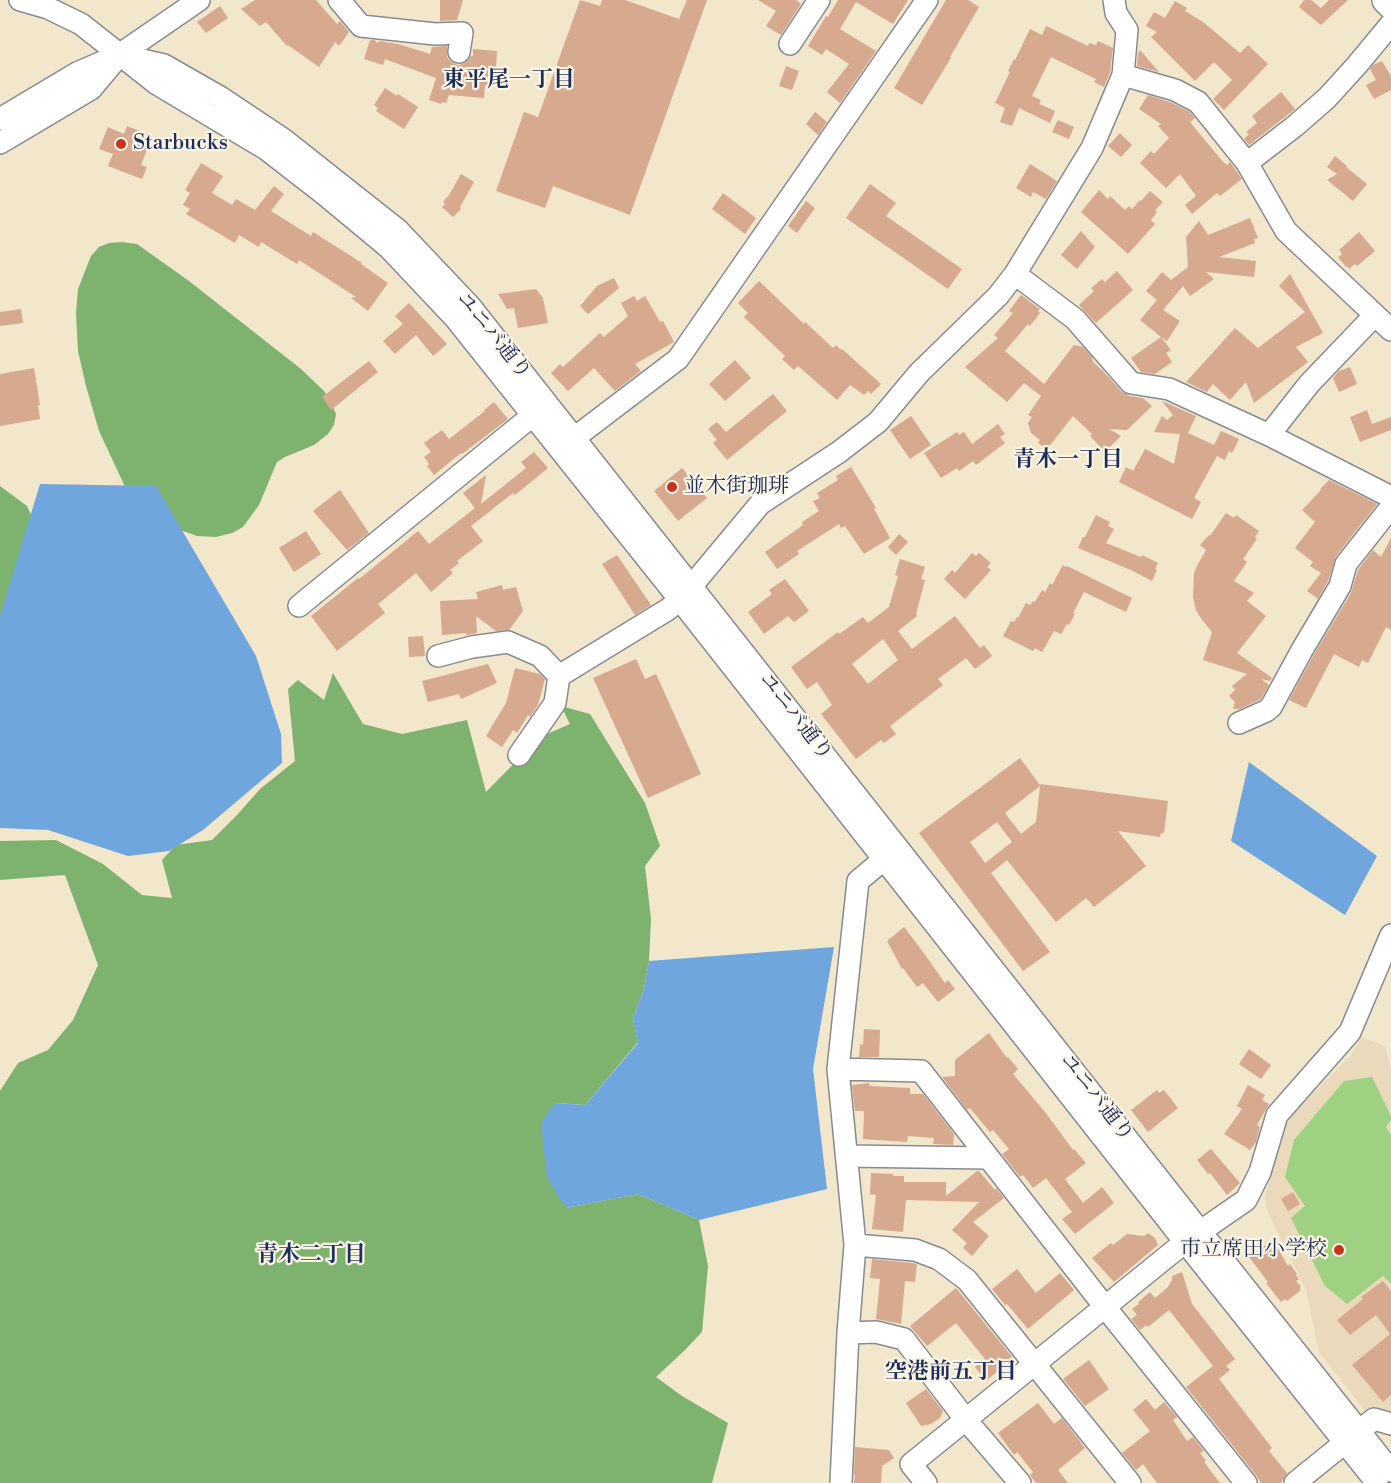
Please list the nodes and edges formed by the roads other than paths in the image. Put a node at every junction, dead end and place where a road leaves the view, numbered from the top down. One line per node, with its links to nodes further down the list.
1 (20, 0): 12 (street, ユニバ通り)
2 (199, 0): 12 (street)
3 (339, 0): 11 (street)
4 (819, 0): 10 (street)
5 (927, 0): 22 (street)
6 (1114, 0): 13 (street)
7 (1386, 0): 8 (main road)
8 (1391, 4)
9 (1391, 24): 16 (street)
10 (790, 45)
11 (459, 52)
12 (119, 55): 14 (street); 15 (street); 20 (street, ユニバ通り)
13 (1123, 75): 16 (street); 17 (street)
14 (0, 119)
15 (0, 143)
16 (1247, 163): 18 (street)
17 (1015, 274): 21 (street); 25 (street)
18 (1375, 315): 19 (street); 21 (street)
19 (1391, 330)
20 (540, 410): 22 (street, ユニバ通り); 26 (street)
21 (1269, 435): 23 (street)
22 (567, 444): 25 (street, ユニバ通り)
23 (1391, 497)
24 (1391, 507): 29 (street)
25 (686, 593): 28 (street); 31 (street, ユニバ通り)
26 (299, 606)
27 (438, 656): 28 (street)
28 (559, 676): 30 (street)
29 (1239, 723)
30 (519, 754)
31 (891, 854): 33 (street); 36 (street, ユニバ通り)
32 (1390, 938): 36 (street)
33 (838, 1069): 34 (street); 35 (street)
34 (847, 1156): 35 (street); 37 (street)
35 (988, 1158): 38 (street)
36 (1192, 1236): 38 (street); 43 (street, ユニバ通り)
37 (855, 1245): 39 (street); 40 (street)
38 (1105, 1307): 40 (street); 49 (street)
39 (848, 1333): 41 (street); 45 (street)
40 (1035, 1364): 41 (street); 48 (street)
41 (966, 1420): 46 (street); 47 (street)
42 (1391, 1424): 43 (street)
43 (1352, 1437): 44 (street, ユニバ通り); 50 (street); 51 (street, ユニバ通り)
44 (1391, 1471)
45 (841, 1483)
46 (926, 1483)
47 (1020, 1483)
48 (1130, 1483)
49 (1246, 1483)
50 (1295, 1483)
51 (1377, 1483)

